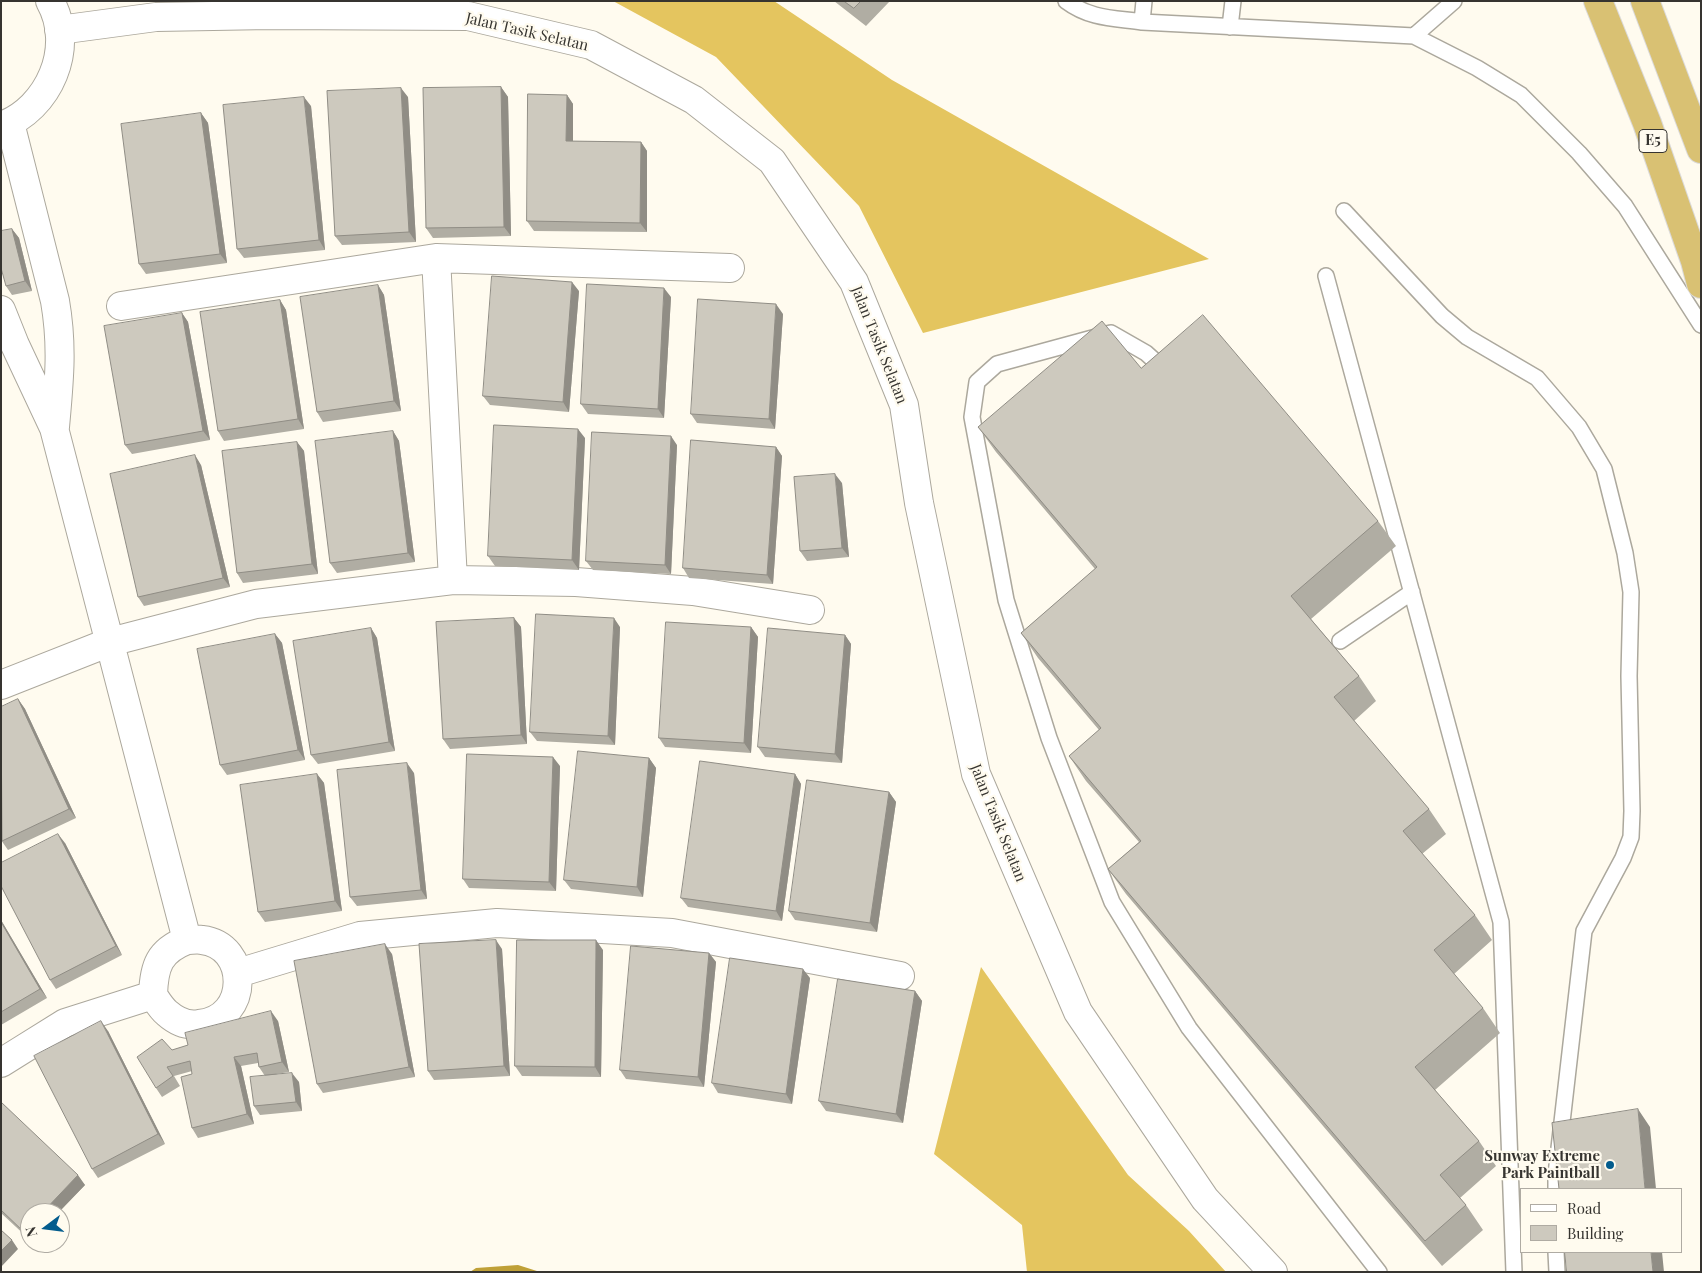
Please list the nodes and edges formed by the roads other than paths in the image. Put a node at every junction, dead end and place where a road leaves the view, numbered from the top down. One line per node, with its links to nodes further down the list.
1 (50, 1): 11 (street)
2 (1066, 1): 9 (lane)
3 (1144, 1): 9 (lane)
4 (1233, 1): 10 (lane)
5 (1454, 1): 12 (lane)
6 (1598, 1): 19 (highway, E5)
7 (1645, 1): 14 (highway)
8 (378, 8): 11 (street, Jalan Tasik Selatan); 38 (street, Jalan Tasik Selatan)
9 (1142, 22): 10 (lane)
10 (1230, 27): 12 (lane)
11 (59, 30): 13 (street)
12 (1414, 36): 22 (lane)
13 (6, 124): 24 (street)
14 (1701, 149)
15 (1344, 211): 36 (lane)
16 (436, 258): 17 (street); 20 (street); 25 (street)
17 (730, 268)
18 (1326, 276): 26 (lane)
19 (1701, 284)
20 (121, 306)
21 (1, 310): 24 (street)
22 (1701, 325)
23 (1171, 376): 39 (lane)
24 (54, 428): 29 (street)
25 (452, 580): 27 (street); 29 (street)
26 (1412, 592): 28 (lane); 40 (lane)
27 (810, 610)
28 (1340, 641)
29 (110, 642): 30 (street); 31 (street)
30 (1, 685)
31 (186, 940): 32 (street); 34 (street)
32 (238, 973): 33 (street); 34 (street)
33 (900, 976)
34 (153, 994): 35 (street)
35 (1, 1063)
36 (1556, 1188)
37 (1556, 1253): 41 (lane)
38 (1273, 1272)
39 (1379, 1272)
40 (1514, 1272)
41 (1557, 1272)

